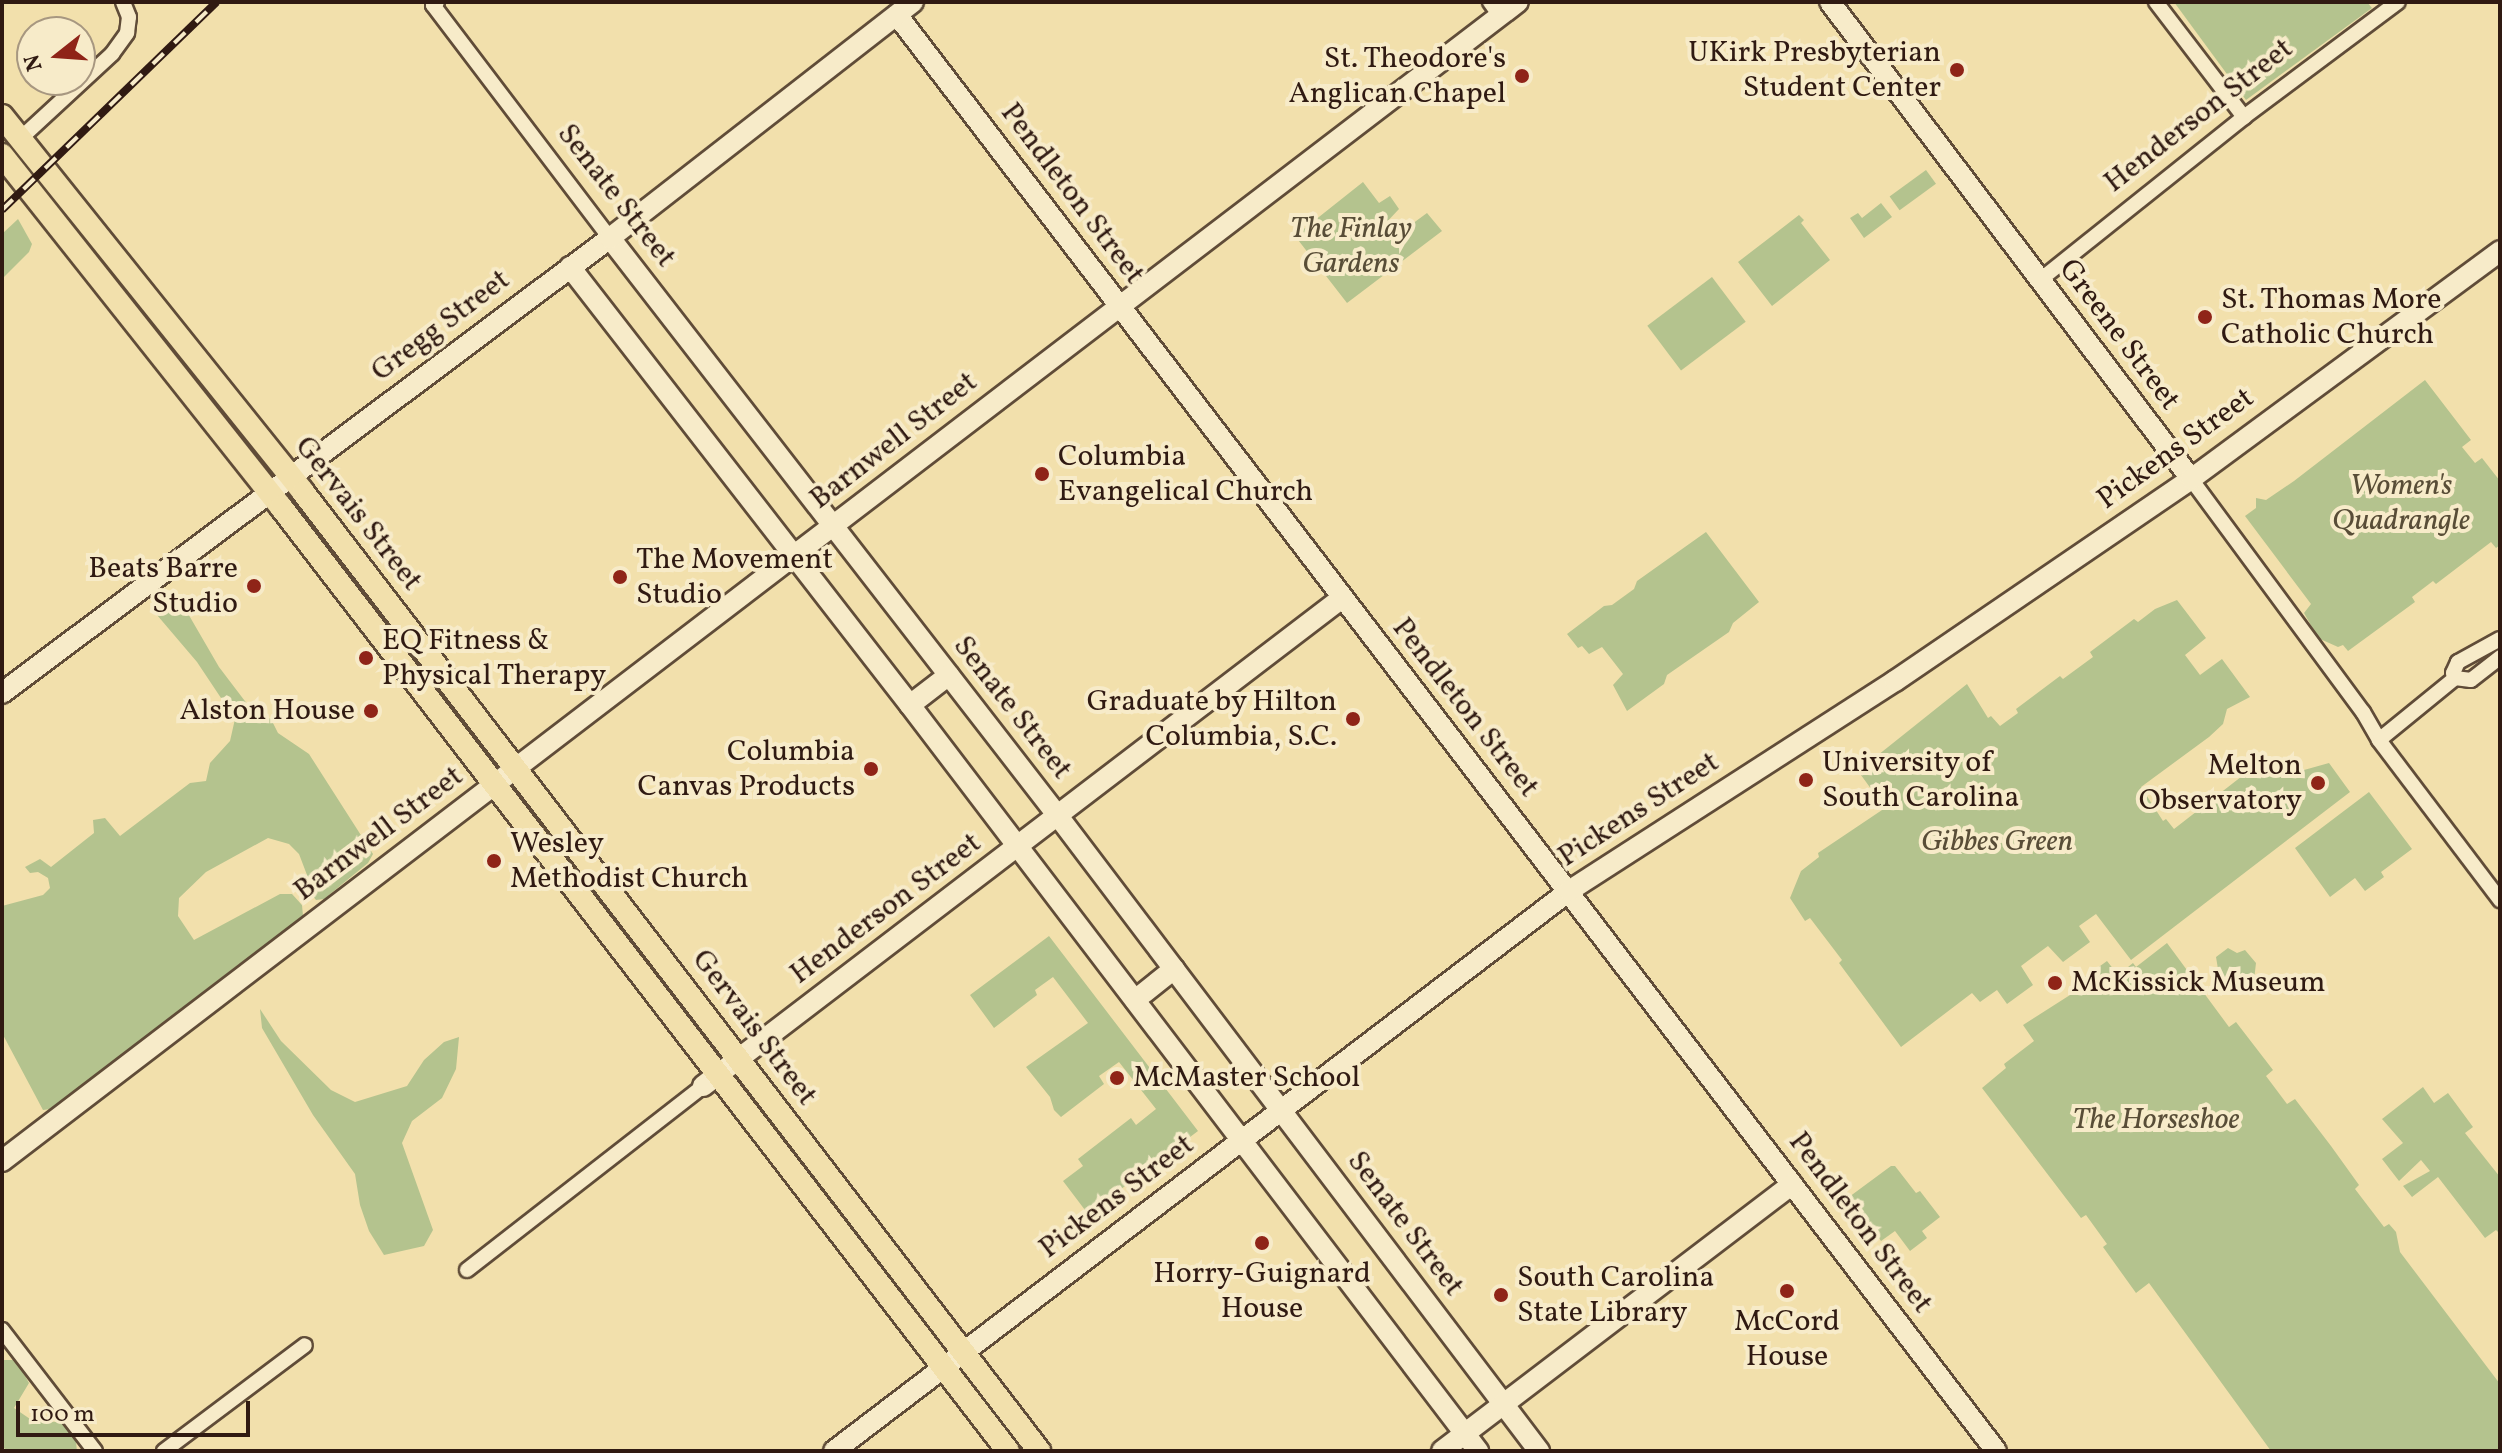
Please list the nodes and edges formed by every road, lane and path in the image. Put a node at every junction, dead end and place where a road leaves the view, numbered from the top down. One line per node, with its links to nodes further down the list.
1 (123, 2): 11 (street)
2 (1518, 2): 8 (street, Barnwell Street)
3 (1830, 2): 16 (street, Greene Street)
4 (2156, 2): 10 (street)
5 (2398, 2): 10 (street, Henderson Street)
6 (435, 4): 13 (street, Senate Street)
7 (899, 6): 13 (street, Gregg Street); 17 (street, Pendleton Street)
8 (1495, 9): 17 (street, Barnwell Street)
9 (2, 116): 11 (main road, Gervais Street)
10 (2244, 117): 16 (street, Henderson Street)
11 (21, 138): 18 (main road, Gervais Street)
12 (2, 155): 20 (main road, Gervais Street)
13 (610, 238): 15 (street, Gregg Street); 21 (street, Senate Street)
14 (2500, 251): 19 (street, Pickens Street)
15 (570, 267): 18 (street, Gregg Street); 22 (street)
16 (2040, 280): 19 (street, Greene Street)
17 (1119, 306): 21 (street, Barnwell Street); 23 (street, Pendleton Street)
18 (291, 476): 20 (street, Gregg Street); 31 (main road, Gervais Street)
19 (2191, 479): 30 (street, Greene Street); 35 (street, Pickens Street)
20 (269, 492): 28 (street, Gregg Street); 32 (main road, Gervais Street)
21 (834, 525): 22 (street, Barnwell Street); 26 (street, Senate Street)
22 (794, 557): 29 (street); 31 (street, Barnwell Street)
23 (1342, 598): 33 (street, Henderson Street); 35 (street, Pendleton Street)
24 (2500, 639): 27 (street)
25 (2500, 657): 27 (street)
26 (949, 675): 29 (street); 33 (street, Senate Street)
27 (2455, 678): 30 (street)
28 (2, 693)
29 (910, 705): 34 (street)
30 (2379, 740): 36 (street, Greene Street)
31 (517, 767): 32 (street, Barnwell Street); 39 (main road, Gervais Street)
32 (495, 784): 40 (main road, Gervais Street); 43 (street, Barnwell Street)
33 (1058, 816): 34 (street, Henderson Street); 37 (street, Senate Street)
34 (1018, 847): 38 (street); 39 (street, Henderson Street)
35 (1569, 891): 41 (street, Pickens Street); 44 (street, Pendleton Street)
36 (2500, 900)
37 (1174, 969): 38 (street); 41 (street, Senate Street)
38 (1135, 1000): 42 (street)
39 (739, 1059): 40 (street, Henderson Street); 48 (main road, Gervais Street)
40 (711, 1080): 45 (street, Henderson Street); 49 (main road, Gervais Street)
41 (1281, 1109): 42 (street, Pickens Street); 50 (street, Senate Street)
42 (1241, 1140): 48 (street, Pickens Street); 51 (street)
43 (2, 1161)
44 (1792, 1184): 50 (street); 60 (street, Pendleton Street)
45 (467, 1270)
46 (2, 1330): 52 (street)
47 (305, 1345): 53 (street)
48 (964, 1352): 49 (street, Pickens Street); 56 (main road, Gervais Street)
49 (945, 1367): 54 (street, Pickens Street); 55 (main road, Gervais Street)
50 (1503, 1404): 51 (street); 59 (street, Senate Street)
51 (1464, 1434): 57 (street); 58 (street)
52 (95, 1451)
53 (164, 1451)
54 (834, 1451)
55 (1008, 1451)
56 (1039, 1451)
57 (1442, 1451)
58 (1478, 1451)
59 (1539, 1451)
60 (1996, 1451)

